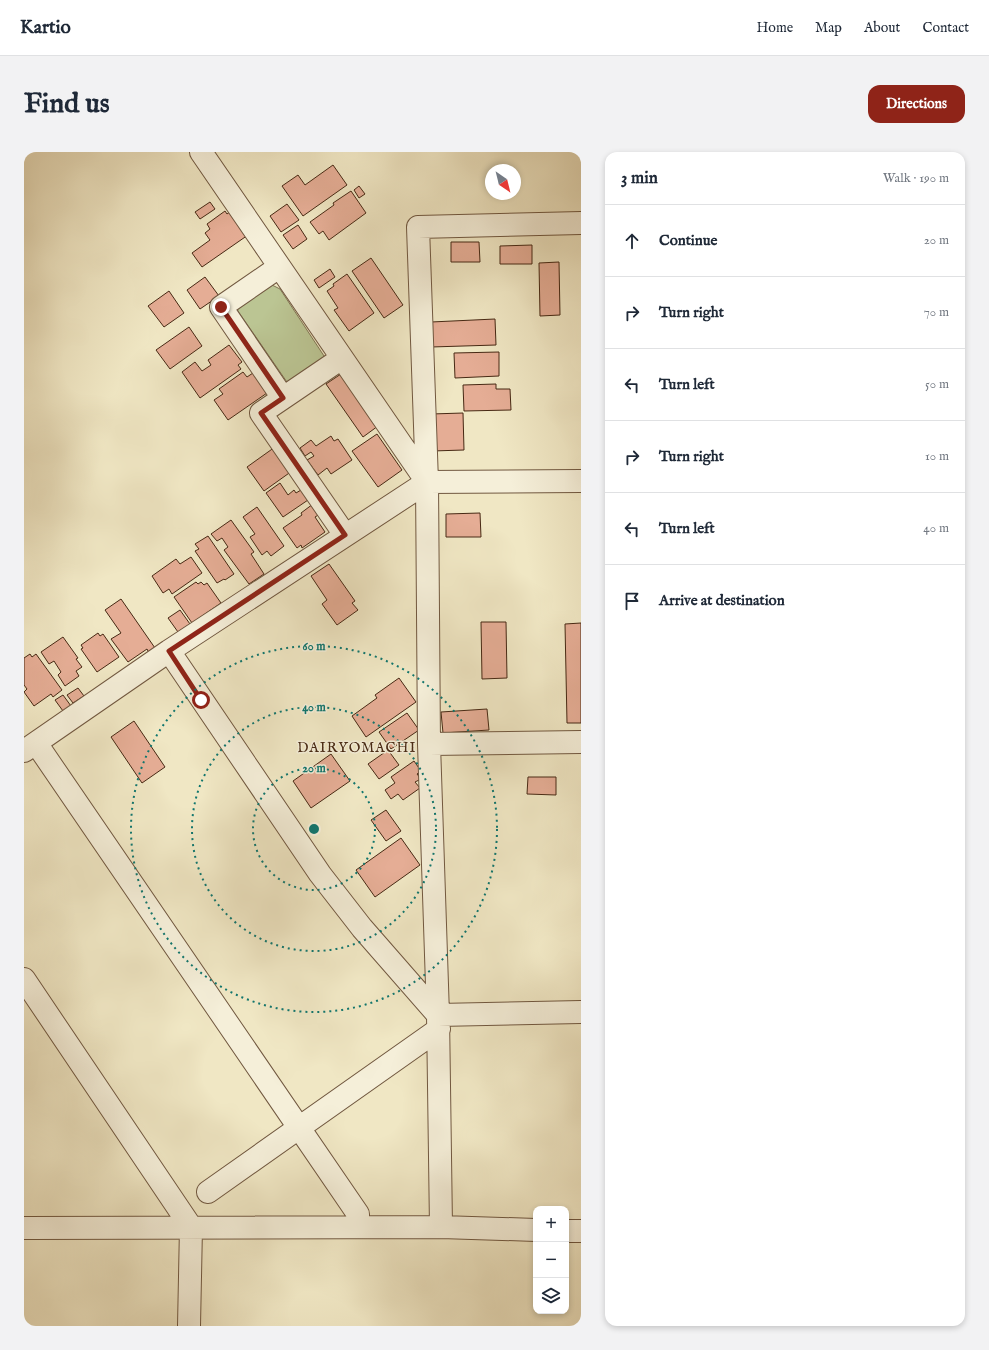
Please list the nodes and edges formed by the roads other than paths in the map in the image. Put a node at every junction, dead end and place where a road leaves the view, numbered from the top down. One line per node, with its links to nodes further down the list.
1 (201, 152): 3 (street)
2 (581, 223): 7 (street)
3 (279, 267): 4 (street); 5 (street)
4 (342, 358): 5 (street); 7 (street)
5 (283, 398): 8 (street)
6 (581, 481): 7 (street)
7 (426, 482): 8 (street); 11 (street)
8 (345, 535): 9 (street)
9 (169, 651): 12 (street); 15 (street)
10 (581, 742): 11 (street)
11 (429, 744): 15 (street)
12 (30, 747): 16 (street)
13 (24, 979): 18 (street)
14 (581, 1012): 15 (street)
15 (438, 1022): 16 (street); 20 (street)
16 (299, 1128): 17 (street); 19 (street)
17 (208, 1192)
18 (191, 1227): 19 (street); 21 (street); 25 (street)
19 (358, 1227): 20 (street)
20 (441, 1227): 22 (street)
21 (24, 1228)
22 (533, 1230)
23 (569, 1230): 24 (street)
24 (581, 1231)
25 (189, 1326)

